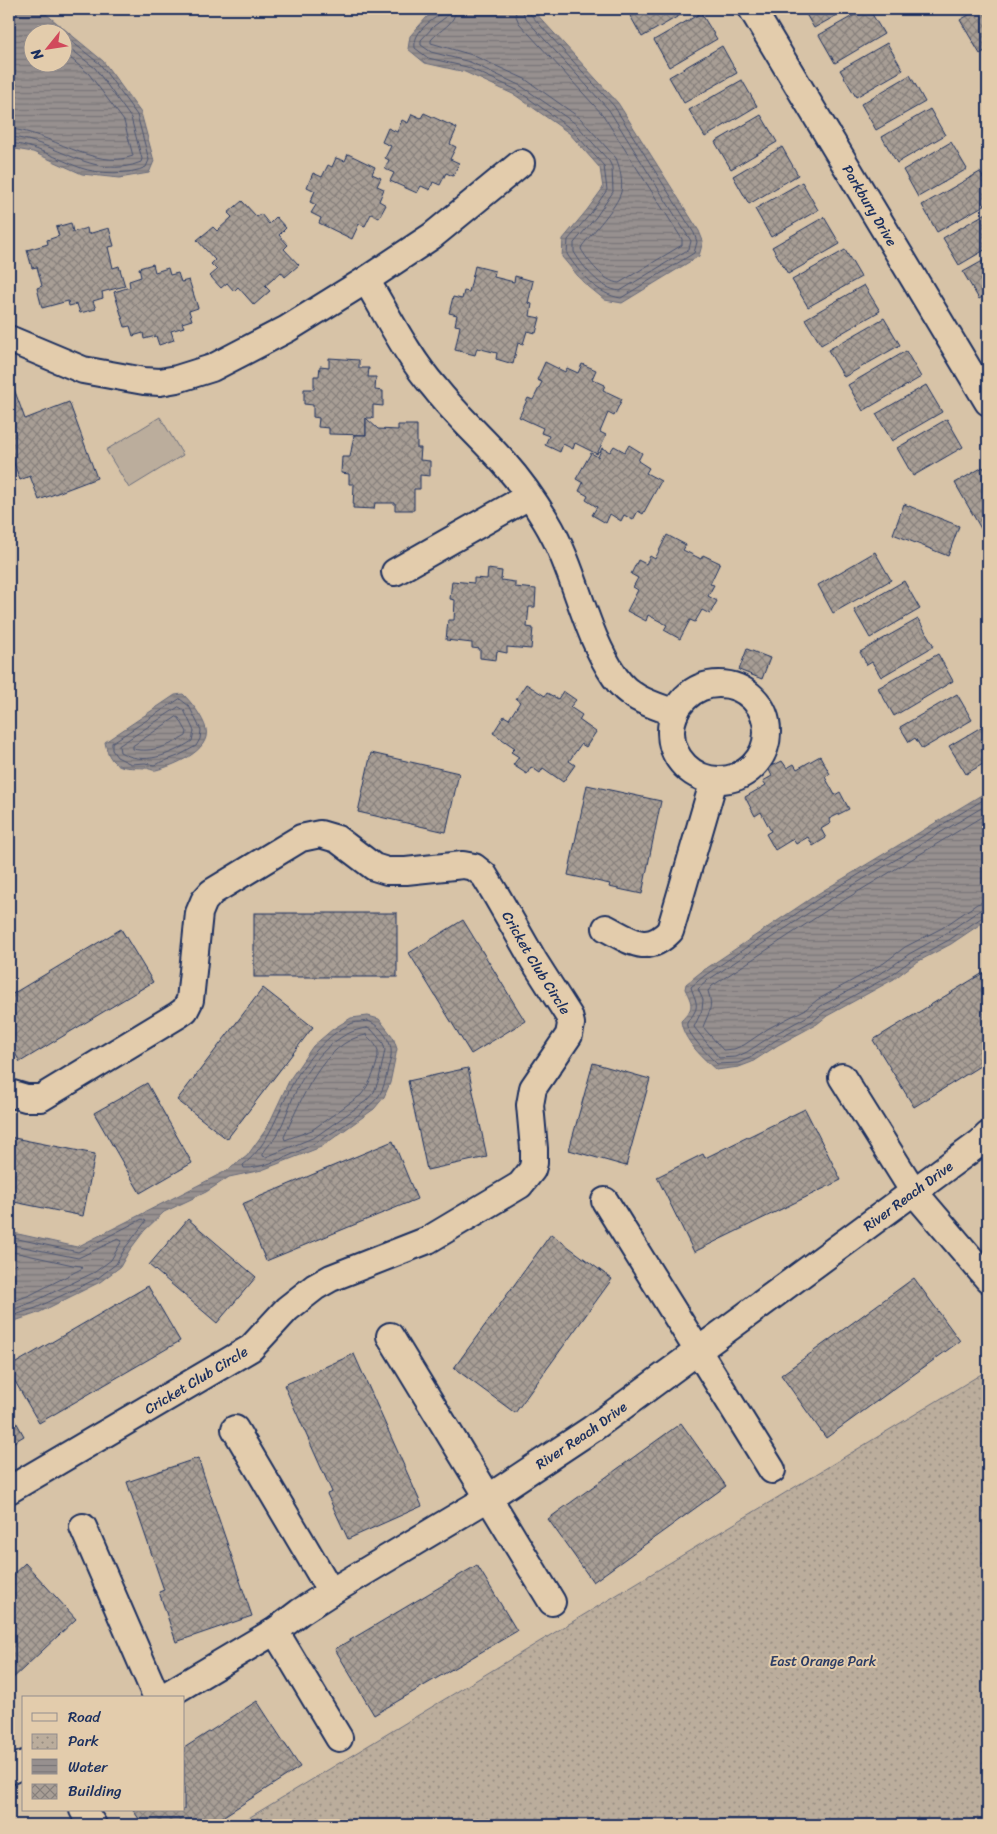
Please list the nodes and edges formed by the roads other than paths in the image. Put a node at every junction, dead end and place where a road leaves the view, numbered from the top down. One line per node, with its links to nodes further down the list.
1 (752, 9): 5 (street, Parkbury Drive)
2 (522, 163): 3 (street)
3 (366, 280): 4 (street); 6 (street)
4 (9, 338)
5 (988, 402)
6 (529, 496): 7 (street); 8 (street)
7 (395, 572)
8 (675, 713): 9 (street); 9 (street)
9 (714, 780): 10 (street)
10 (606, 928)
11 (842, 1077): 14 (street)
12 (9, 1093): 21 (street, Cricket Club Circle)
13 (986, 1142): 14 (street, River Reach Drive)
14 (914, 1192): 16 (street); 18 (street, River Reach Drive)
15 (605, 1201): 18 (street)
16 (988, 1279)
17 (390, 1336): 22 (street)
18 (698, 1352): 20 (street); 22 (street, River Reach Drive)
19 (235, 1429): 24 (street)
20 (772, 1470)
21 (9, 1490)
22 (488, 1498): 24 (street, River Reach Drive); 25 (street)
23 (83, 1527): 27 (street)
24 (331, 1592): 26 (street, River Reach Drive)
25 (552, 1602)
26 (275, 1631): 28 (street, River Reach Drive); 29 (street)
27 (156, 1696)
28 (165, 1696)
29 (339, 1738)
30 (22, 1765): 31 (street)
31 (9, 1771)
32 (84, 1812): 33 (street)
33 (93, 1825)

